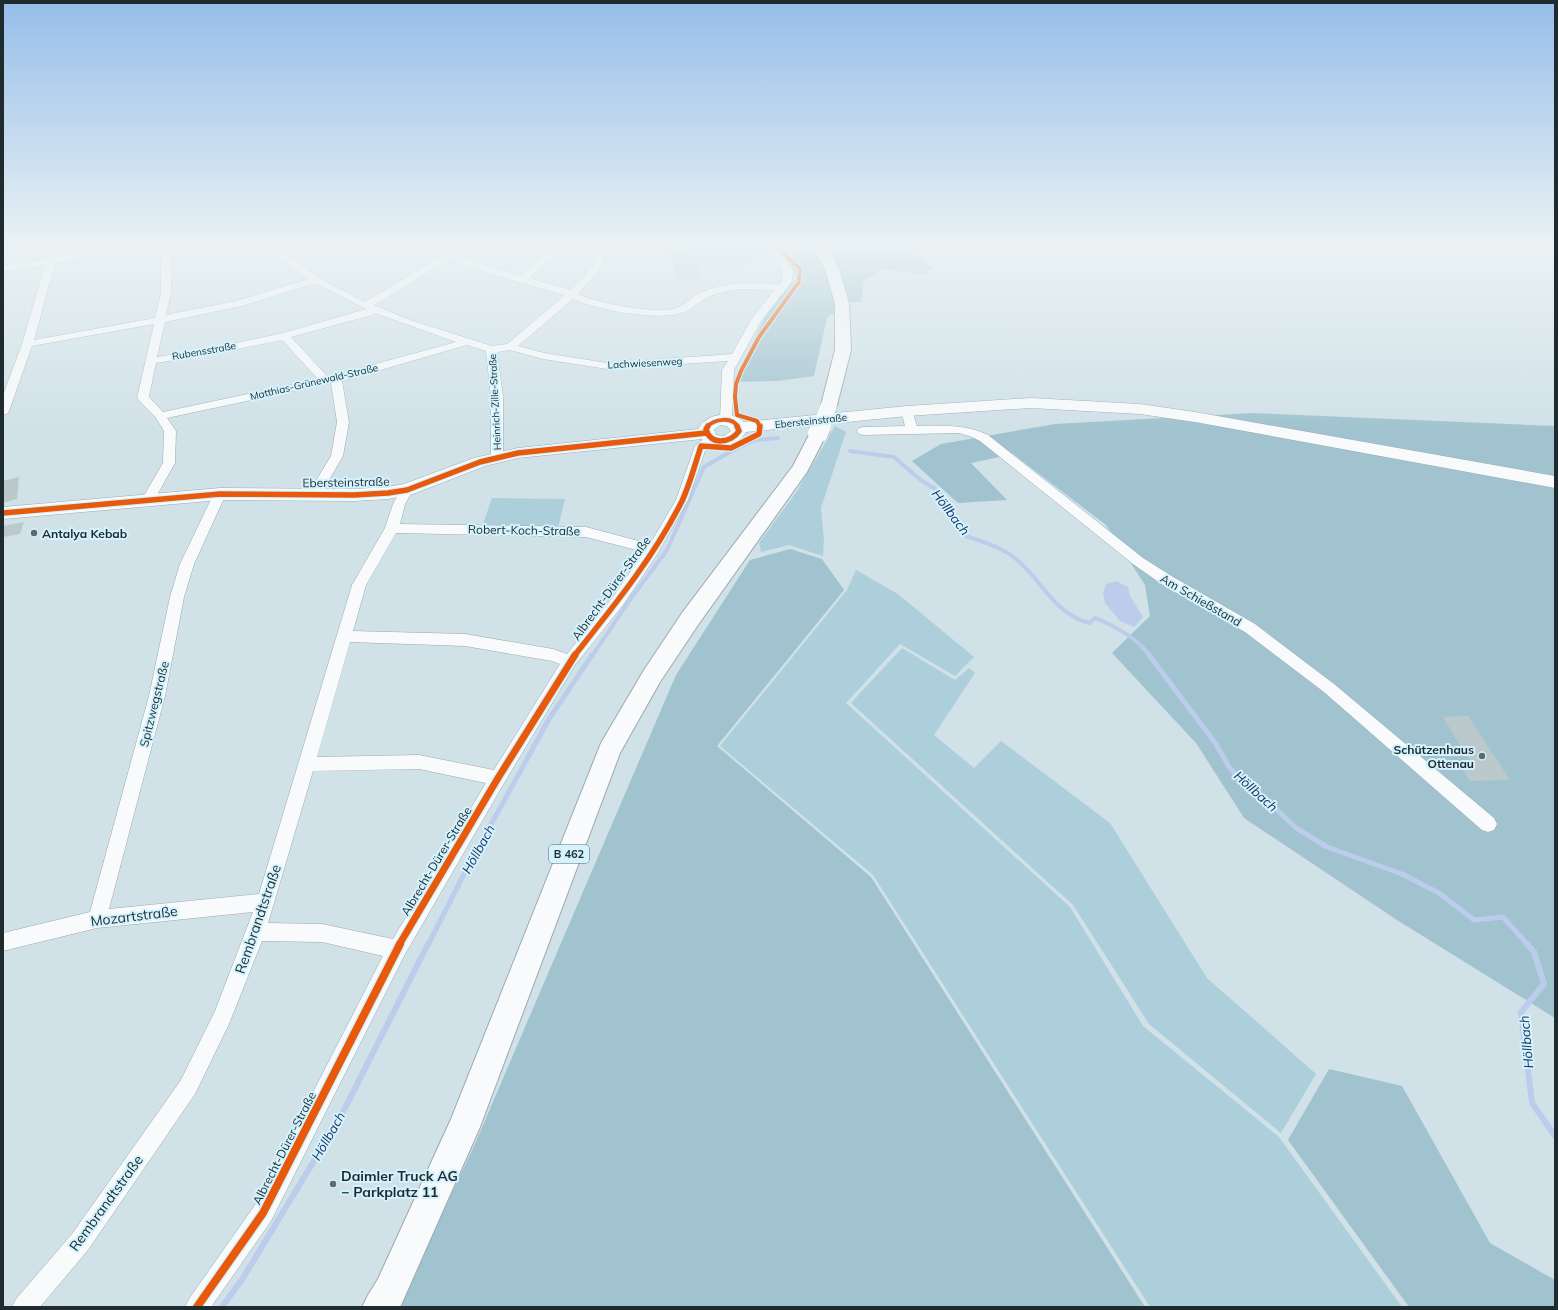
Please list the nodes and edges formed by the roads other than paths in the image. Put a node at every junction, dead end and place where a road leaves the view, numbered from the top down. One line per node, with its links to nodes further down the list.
1 (38, 307): 13 (street)
2 (162, 307): 10 (street)
3 (223, 307): 10 (street)
4 (558, 307): 14 (street, Heinrich-Zille-Straße)
5 (611, 307): 6 (street)
6 (688, 307)
7 (766, 307): 16 (street)
8 (842, 307): 47 (main road, B 462, bridge)
9 (369, 308): 11 (street, Rubensstraße); 12 (street)
10 (159, 320): 13 (street); 17 (street)
11 (284, 336): 17 (street, Rubensstraße); 18 (street)
12 (467, 342): 15 (street); 18 (street, Matthias-Grünewald-Straße)
13 (27, 344): 19 (street)
14 (510, 347): 15 (street, Heinrich-Zille-Straße); 16 (street, Lachwiesenweg)
15 (491, 350): 26 (street, Heinrich-Zille-Straße)
16 (734, 357): 22 (street)
17 (151, 361): 21 (street)
18 (331, 380): 21 (street, Matthias-Grünewald-Straße); 30 (street)
19 (3, 411)
20 (907, 411): 23 (street, Ebersteinstraße); 24 (street); 27 (street, Ebersteinstraße)
21 (160, 416): 31 (street)
22 (733, 424): 23 (street, Ebersteinstraße); 25 (street, Ebersteinstraße)
23 (861, 424): 24 (street, Am Schießstand)
24 (912, 430): 39 (street, Am Schießstand)
25 (708, 436): 26 (street, Ebersteinstraße); 34 (street, Albrecht-Dürer-Straße)
26 (497, 457): 28 (street, Ebersteinstraße)
27 (1555, 482)
28 (407, 490): 30 (street, Ebersteinstraße); 33 (street, Rembrandtstraße)
29 (220, 494): 30 (street, Ebersteinstraße); 31 (street, Ebersteinstraße); 41 (street, Spitzwegstraße)
30 (314, 494)
31 (148, 499): 32 (street, Ebersteinstraße)
32 (3, 513)
33 (392, 528): 34 (street, Robert-Koch-Straße); 35 (street, Rembrandtstraße)
34 (653, 550): 36 (street, Albrecht-Dürer-Straße)
35 (345, 636): 36 (street); 37 (street, Rembrandtstraße)
36 (570, 661): 38 (street, Albrecht-Dürer-Straße)
37 (308, 764): 38 (street); 40 (street, Rembrandtstraße)
38 (498, 778): 44 (street, Albrecht-Dürer-Straße)
39 (1488, 824)
40 (266, 902): 41 (street, Mozartstraße); 42 (street, Rembrandtstraße)
41 (97, 919): 43 (street, Mozartstraße)
42 (256, 932): 44 (street); 45 (street, Rembrandtstraße)
43 (3, 942)
44 (390, 948): 46 (street, Albrecht-Dürer-Straße)
45 (24, 1307)
46 (197, 1307)
47 (380, 1307)

